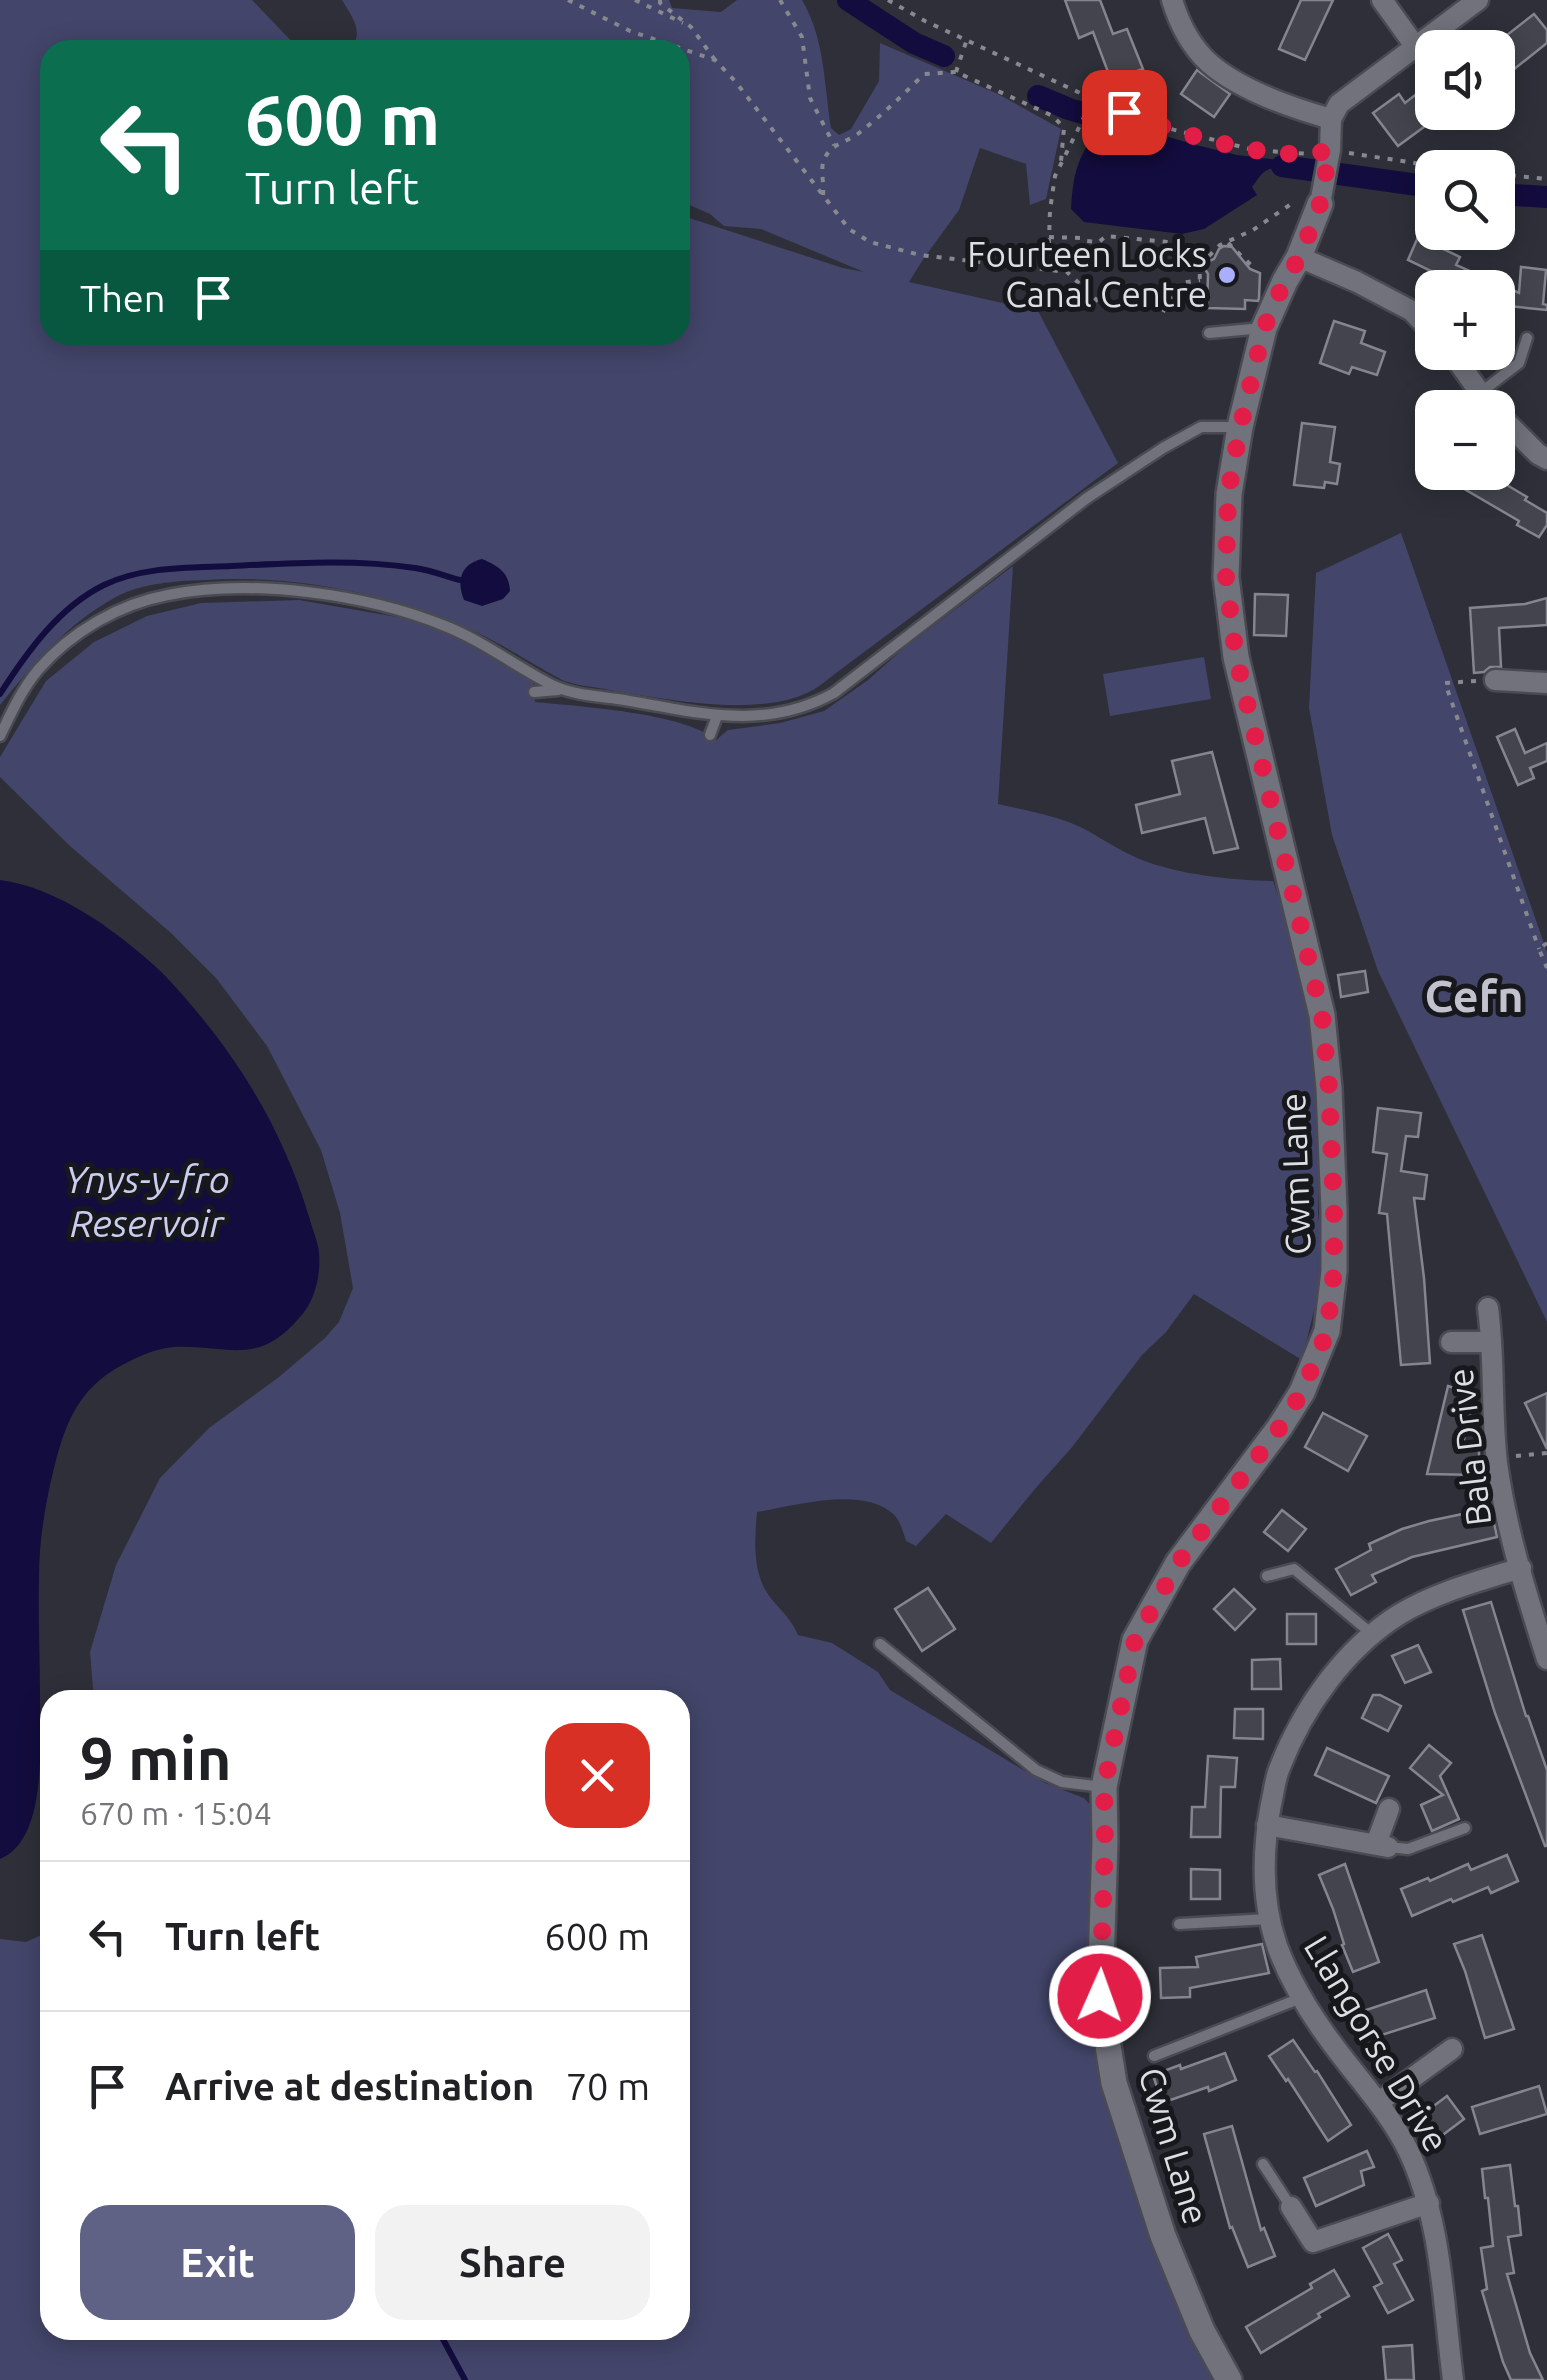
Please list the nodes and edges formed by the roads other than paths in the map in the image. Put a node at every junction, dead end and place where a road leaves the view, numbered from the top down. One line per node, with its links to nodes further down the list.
1 (1172, 0): 6 (street)
2 (1382, 0): 5 (street)
3 (1478, 0): 4 (street)
4 (1437, 30)
5 (1415, 46): 6 (street)
6 (1331, 119): 7 (street, Cwm Lane)
7 (1308, 202): 8 (street, Cwm Lane)
8 (1300, 257): 9 (street); 10 (street, Cwm Lane)
9 (1415, 313)
10 (1264, 328): 11 (lane); 14 (street, Cwm Lane)
11 (1209, 333)
12 (1528, 338): 13 (lane)
13 (1494, 390)
14 (1240, 428): 21 (lane); 32 (street, Cwm Lane)
15 (1515, 431): 16 (street)
16 (1547, 460)
17 (1496, 680): 18 (street)
18 (1547, 683)
19 (564, 689): 20 (lane); 21 (lane); 23 (lane)
20 (534, 692)
21 (717, 716): 22 (lane)
22 (716, 735)
23 (0, 736)
24 (1488, 1308): 26 (street, Bala Drive)
25 (1451, 1342): 26 (street, Bala Drive)
26 (1491, 1342): 27 (street, Bala Drive)
27 (1520, 1568): 29 (street, Llangorse Drive); 31 (street, Bala Drive)
28 (1266, 1576): 29 (lane)
29 (1373, 1634): 34 (street, Llangorse Drive)
30 (880, 1644): 32 (lane)
31 (1547, 1659)
32 (1104, 1787): 46 (street, Cwm Lane)
33 (1389, 1809): 36 (street)
34 (1267, 1825): 36 (street); 37 (street, Llangorse Drive)
35 (1466, 1828): 36 (lane)
36 (1382, 1846)
37 (1270, 1919): 38 (lane); 39 (street, Llangorse Drive)
38 (1178, 1924)
39 (1302, 1998): 41 (lane); 42 (street, Llangorse Drive)
40 (1452, 2049): 42 (street)
41 (1154, 2056)
42 (1380, 2102): 44 (street, Llangorse Drive)
43 (1263, 2164): 45 (lane)
44 (1429, 2204): 45 (street); 47 (street, Llangorse Drive)
45 (1291, 2207)
46 (1229, 2380)
47 (1453, 2380)

